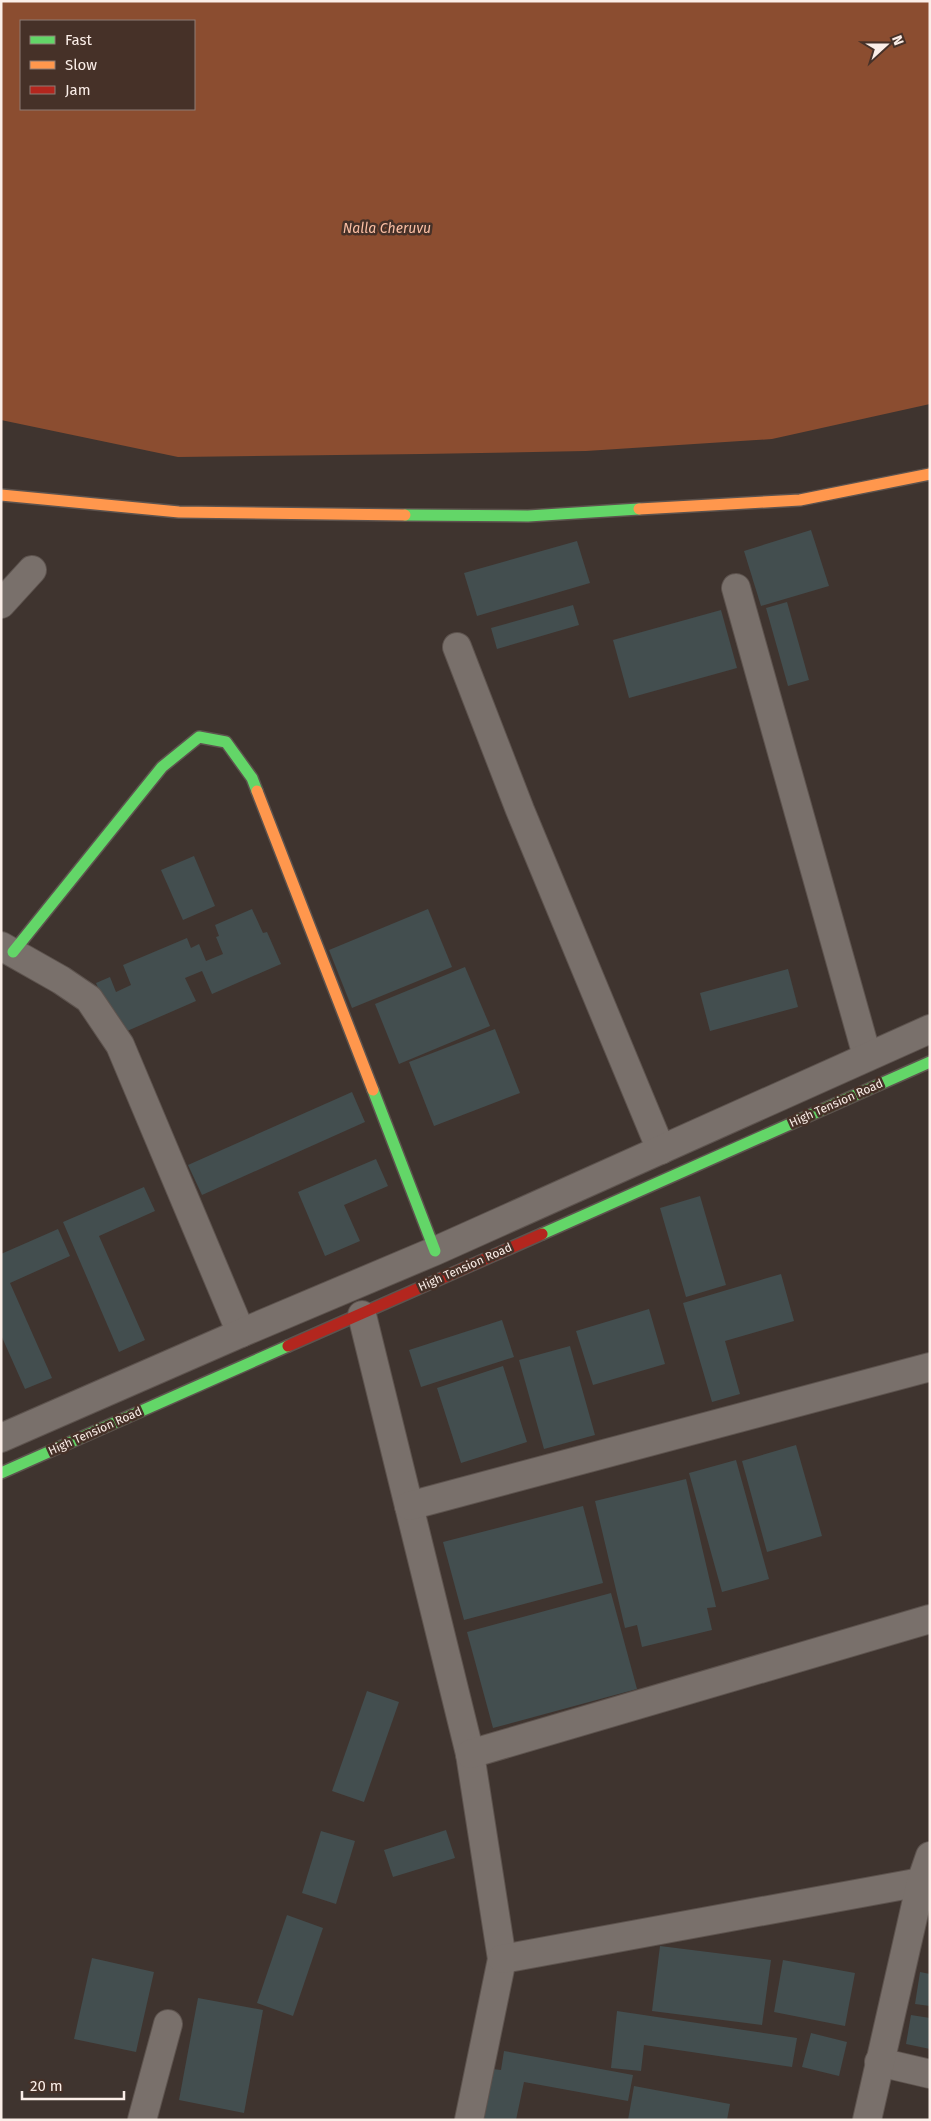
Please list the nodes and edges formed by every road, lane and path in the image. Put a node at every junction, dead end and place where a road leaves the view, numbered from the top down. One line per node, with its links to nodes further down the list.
1 (930, 474): 2 (street)
2 (1, 495)
3 (32, 570): 5 (street)
4 (736, 588): 9 (street)
5 (1, 604)
6 (457, 647): 11 (street)
7 (7, 949): 12 (street); 14 (street)
8 (930, 1029): 9 (street)
9 (867, 1056): 11 (street)
10 (930, 1062): 13 (street, High Tension Road)
11 (661, 1150): 12 (street)
12 (436, 1251): 14 (street)
13 (362, 1315): 17 (street, High Tension Road); 18 (street)
14 (241, 1333): 16 (street)
15 (930, 1367): 18 (street)
16 (1, 1438)
17 (1, 1473)
18 (409, 1506): 20 (street)
19 (930, 1619): 20 (street)
20 (470, 1754): 23 (street)
21 (930, 1856): 22 (street)
22 (921, 1882): 23 (street); 25 (street)
23 (502, 1959): 28 (street)
24 (168, 2024): 27 (street)
25 (879, 2062): 26 (street); 29 (street)
26 (930, 2074)
27 (142, 2120)
28 (469, 2120)
29 (868, 2120)

